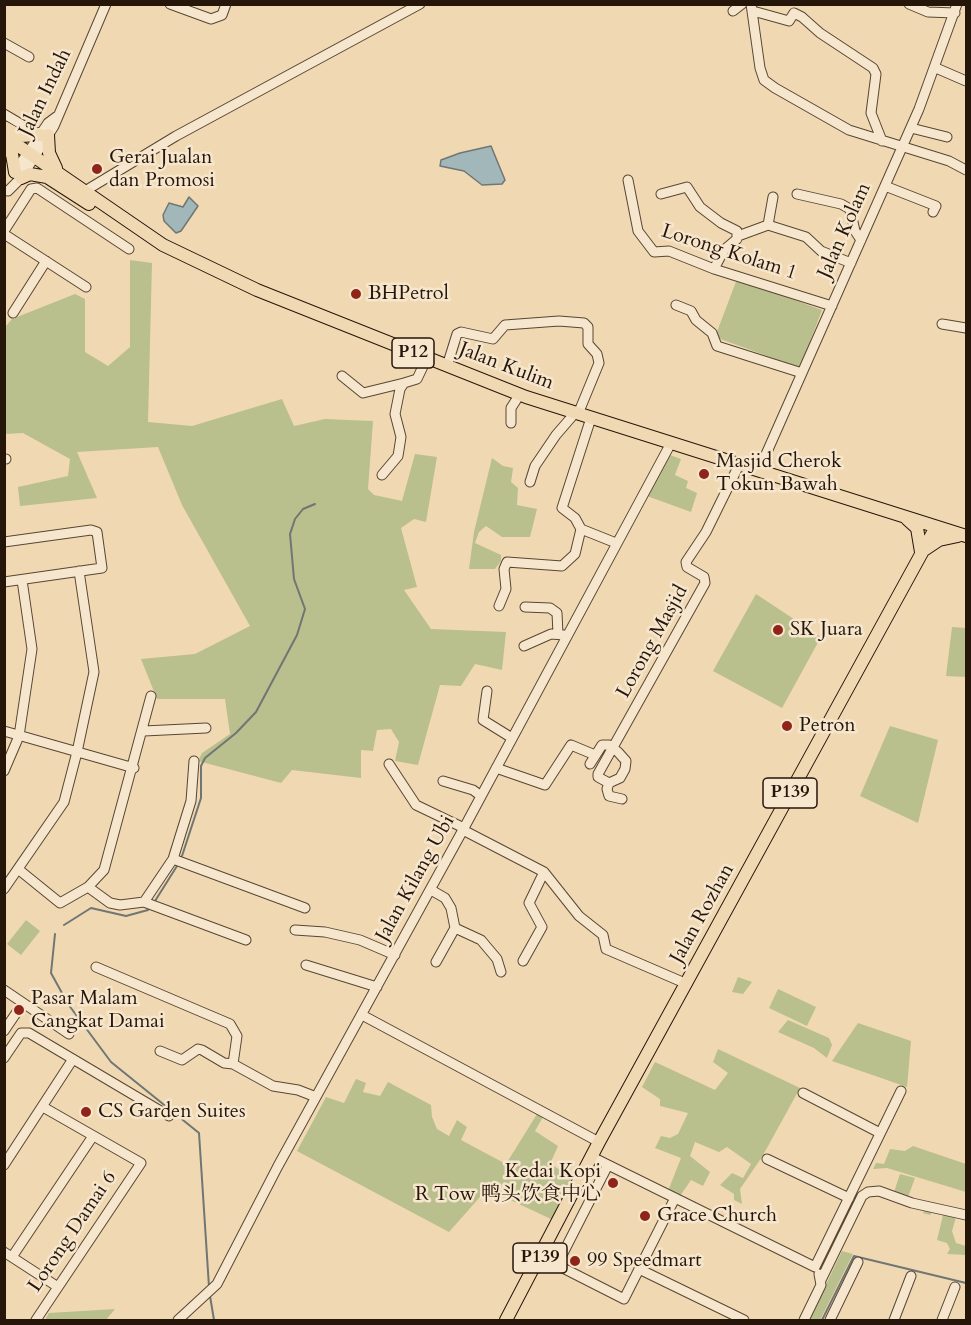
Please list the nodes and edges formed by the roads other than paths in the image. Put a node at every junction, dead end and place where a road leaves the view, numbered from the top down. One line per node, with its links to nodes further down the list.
1 (106, 4): 17 (street, Jalan Indah)
2 (170, 4): 3 (street)
3 (226, 4)
4 (420, 4): 29 (street)
5 (742, 4): 9 (street)
6 (909, 4): 8 (street)
7 (752, 8): 20 (street); 20 (street)
8 (956, 9): 12 (street, Jalan Kolam)
9 (733, 11)
10 (4, 44): 11 (street)
11 (28, 57)
12 (936, 68): 13 (street); 16 (street, Jalan Kolam)
13 (966, 81)
14 (4, 114): 17 (street)
15 (4, 127): 17 (main road)
16 (911, 128): 19 (street); 22 (street, Jalan Kolam)
17 (43, 134): 23 (street, Jalan Indah); 25 (main road)
18 (4, 136): 23 (main road, Jalan Kulim / P12)
19 (947, 137)
20 (882, 141): 22 (street)
21 (4, 145): 23 (main road, Jalan Kulim / P12); 26 (main road)
22 (901, 148): 24 (street); 28 (street, Jalan Kolam)
23 (30, 157): 25 (main road, Jalan Kulim / P12); 26 (street, Jalan Indah)
24 (966, 170)
25 (59, 174): 29 (main road, Jalan Kulim / P12)
26 (18, 175): 30 (street, Jalan Indah); 35 (main road)
27 (628, 180): 43 (street, Lorong Kolam 1)
28 (885, 186): 34 (street); 39 (street, Jalan Kolam)
29 (85, 192): 35 (main road, Jalan Kulim / P12)
30 (6, 194)
31 (661, 194): 38 (street)
32 (797, 194): 39 (street)
33 (773, 197): 36 (street)
34 (933, 212)
35 (118, 214): 50 (main road, Jalan Kulim / P12)
36 (768, 225): 38 (street); 42 (street)
37 (4, 232): 40 (street); 41 (street)
38 (738, 236): 43 (street)
39 (861, 240): 42 (street, Jalan Kolam)
40 (129, 249)
41 (46, 261): 44 (street); 47 (street)
42 (851, 263): 46 (street, Jalan Kolam)
43 (714, 269): 46 (street, Lorong Kolam 1)
44 (86, 287)
45 (676, 305): 52 (street)
46 (832, 306): 52 (street, Jalan Kolam)
47 (13, 313)
48 (942, 324): 49 (street)
49 (966, 328)
50 (427, 358): 51 (main road, Jalan Kulim / P12); 54 (street)
51 (447, 366): 55 (main road, Jalan Kulim / P12); 56 (street)
52 (802, 373): 61 (street, Jalan Kolam)
53 (342, 376): 54 (street)
54 (404, 383): 62 (street)
55 (520, 394): 56 (main road, Jalan Kulim / P12); 58 (street)
56 (576, 414): 57 (main road, Jalan Kulim / P12); 63 (street)
57 (591, 418): 59 (main road, Jalan Kulim / P12); 66 (street)
58 (511, 423)
59 (671, 443): 60 (main road, Jalan Kulim / P12); 69 (street, Jalan Kilang Ubi)
60 (739, 465): 61 (main road, Jalan Kulim / P12); 85 (street, Lorong Masjid)
61 (759, 470): 64 (main road, Jalan Kulim / P12)
62 (382, 475)
63 (530, 482)
64 (904, 517): 65 (main road, Jalan Kulim / P12); 70 (main road)
65 (936, 527): 67 (main road, Jalan Kulim / P12); 70 (main road, Jalan Rozhan / P139)
66 (581, 529): 69 (street); 74 (street)
67 (965, 536): 70 (main road)
68 (4, 542): 71 (street)
69 (616, 543): 76 (street, Jalan Kilang Ubi)
70 (921, 552): 116 (main road, Jalan Rozhan / P139)
71 (80, 571): 72 (street); 86 (street)
72 (22, 580): 73 (street); 83 (street)
73 (4, 582)
74 (499, 606)
75 (525, 607): 76 (street)
76 (562, 635): 77 (street); 84 (street, Jalan Kilang Ubi)
77 (524, 646)
78 (487, 691): 84 (street)
79 (151, 696): 82 (street)
80 (206, 728): 82 (street)
81 (4, 731): 83 (street)
82 (144, 731): 91 (street)
83 (19, 735): 86 (street); 93 (street)
84 (512, 738): 92 (street, Jalan Kilang Ubi)
85 (614, 748): 87 (street); 95 (street); 95 (street)
86 (77, 752): 91 (street); 100 (street)
87 (596, 755): 90 (street); 92 (street)
88 (194, 761): 99 (street)
89 (389, 764): 98 (street)
90 (590, 764)
91 (134, 768): 102 (street)
92 (496, 768): 96 (street, Jalan Kilang Ubi)
93 (4, 771)
94 (443, 781): 96 (street)
95 (609, 783): 97 (street)
96 (481, 796): 98 (street, Jalan Kilang Ubi)
97 (622, 799)
98 (464, 829): 101 (street); 104 (street, Jalan Kilang Ubi)
99 (173, 859): 105 (street); 106 (street)
100 (18, 869): 102 (street); 103 (street)
101 (544, 872): 111 (street); 116 (street)
102 (87, 886): 105 (street)
103 (4, 889)
104 (431, 890): 107 (street); 110 (street, Jalan Kilang Ubi)
105 (144, 902): 109 (street)
106 (306, 908)
107 (455, 928): 112 (street); 115 (street)
108 (295, 930): 110 (street)
109 (246, 940)
110 (395, 955): 117 (street, Jalan Kilang Ubi)
111 (524, 961)
112 (435, 962)
113 (306, 965): 117 (street)
114 (96, 967): 126 (street)
115 (501, 972)
116 (687, 984): 134 (main road, Jalan Rozhan / P139)
117 (377, 987): 120 (street, Jalan Kilang Ubi)
118 (4, 990): 119 (street)
119 (23, 1003): 121 (street); 122 (street)
120 (362, 1015): 129 (street, Jalan Kilang Ubi); 134 (street)
121 (4, 1031)
122 (69, 1034)
123 (160, 1051): 126 (street)
124 (4, 1058): 125 (street)
125 (74, 1059): 130 (street); 131 (street)
126 (233, 1064): 129 (street)
127 (901, 1090): 132 (street)
128 (803, 1093): 132 (street)
129 (316, 1097): 151 (street, Jalan Kilang Ubi)
130 (44, 1107): 133 (street); 137 (street)
131 (169, 1116)
132 (880, 1133): 140 (street)
133 (93, 1136): 142 (street); 148 (street, Lorong Damai 6)
134 (599, 1142): 135 (main road, Jalan Rozhan / P139)
135 (592, 1157): 138 (street); 152 (main road, Jalan Rozhan / P139)
136 (767, 1159): 140 (street)
137 (4, 1165)
138 (608, 1166): 139 (street); 145 (street)
139 (675, 1198): 144 (street); 145 (street)
140 (849, 1198): 144 (street)
141 (966, 1215): 147 (street)
142 (8, 1255): 148 (street)
143 (858, 1262): 155 (street)
144 (815, 1267): 147 (street)
145 (639, 1269): 153 (street)
146 (911, 1276): 156 (street)
147 (821, 1280): 154 (street)
148 (58, 1287): 150 (street, Lorong Damai 6)
149 (955, 1287): 157 (street)
150 (36, 1320)
151 (178, 1320)
152 (506, 1320)
153 (744, 1320)
154 (804, 1320)
155 (830, 1320)
156 (894, 1320)
157 (942, 1320)

